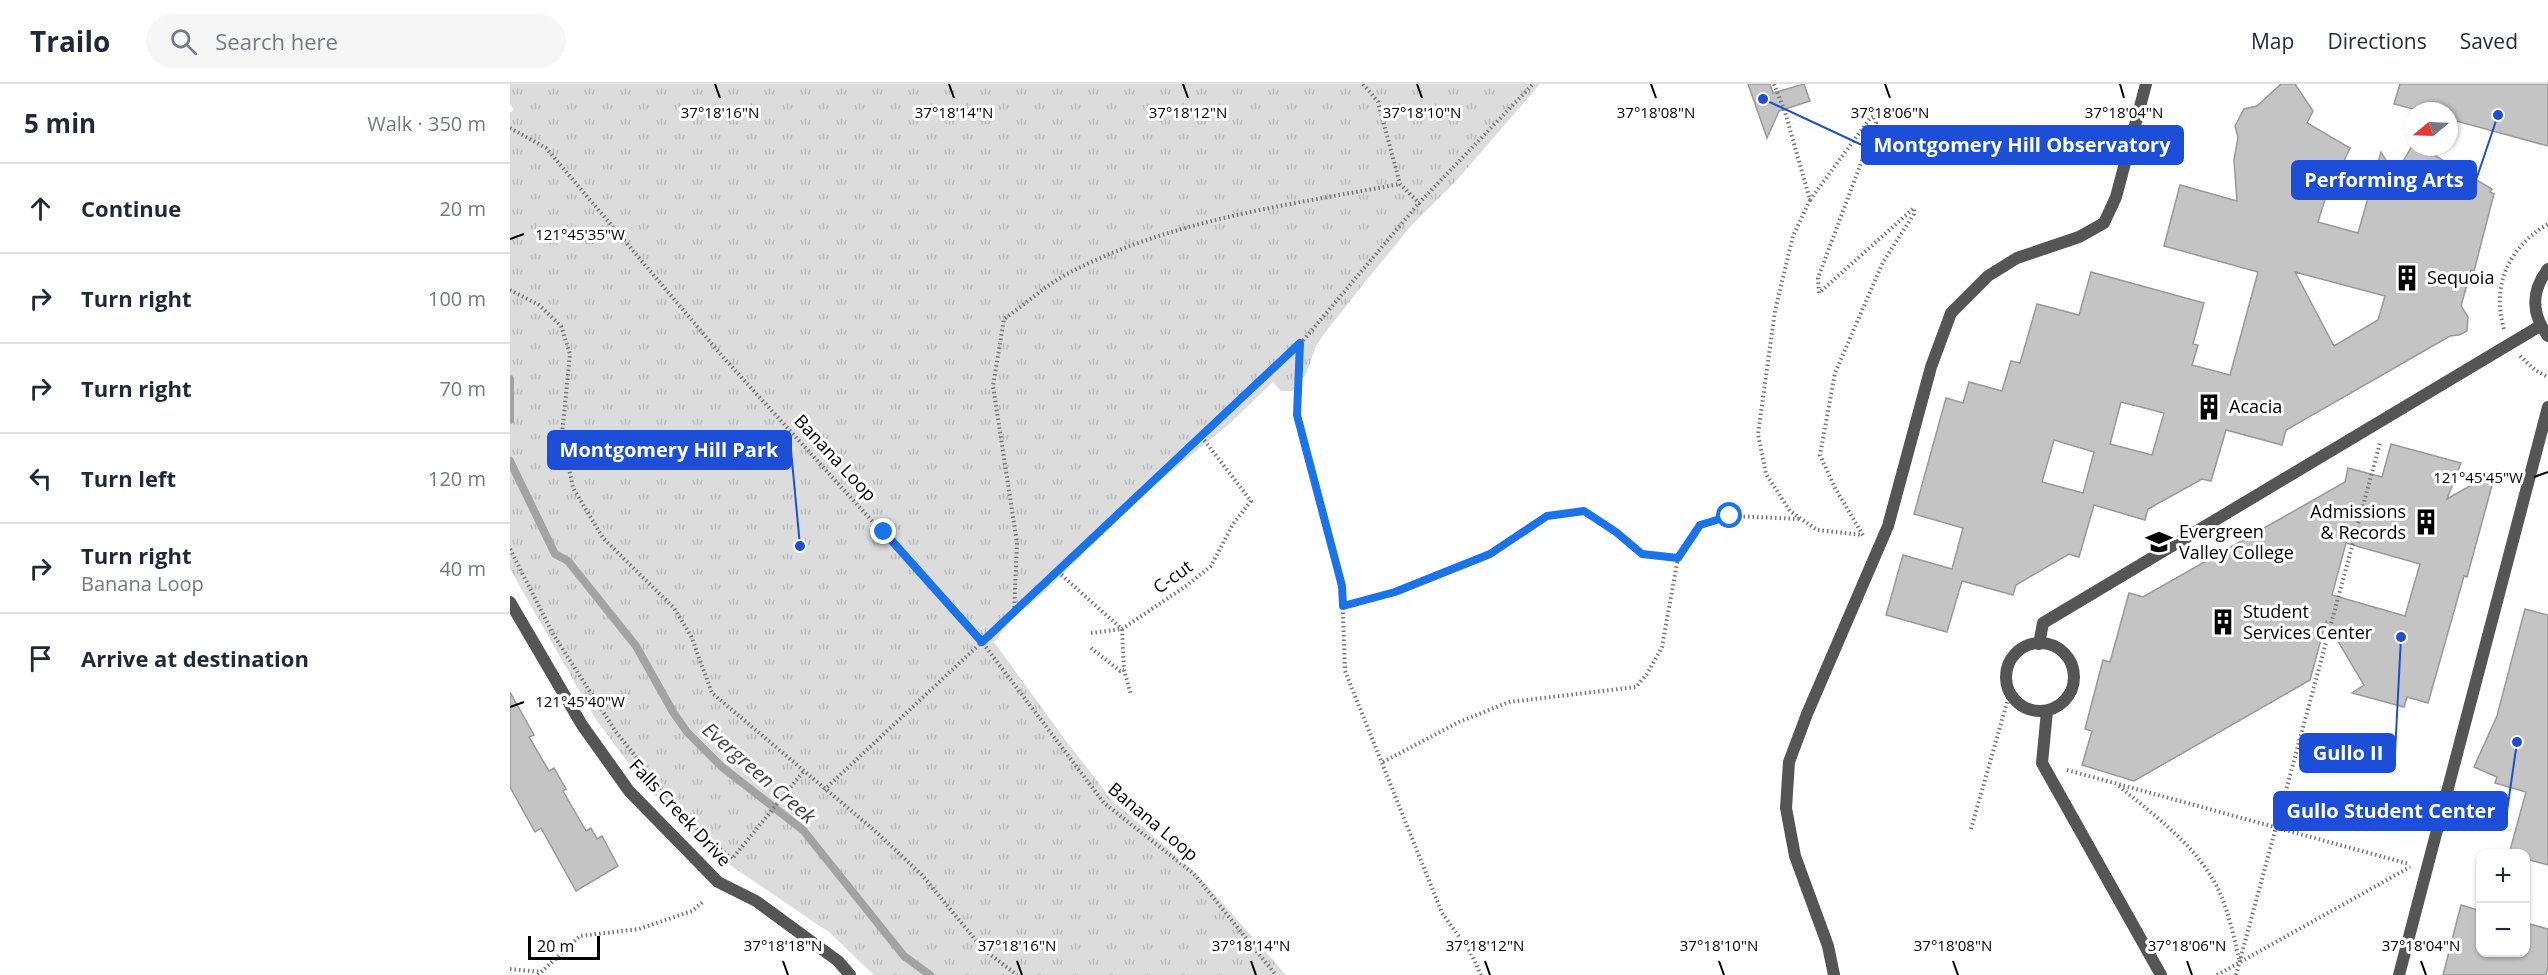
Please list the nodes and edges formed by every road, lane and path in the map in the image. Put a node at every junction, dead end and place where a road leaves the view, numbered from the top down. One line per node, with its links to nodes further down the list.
1 (1363, 84): 6 (path)
2 (1533, 84): 8 (path)
3 (1774, 84): 7 (path)
4 (2146, 84): 19 (street)
5 (510, 128): 27 (path, Banana Loop)
6 (1400, 184): 8 (path); 24 (path)
7 (1810, 200): 16 (path); 17 (path)
8 (1419, 203): 12 (path)
9 (2548, 269): 11 (street)
10 (510, 290): 36 (path)
11 (2544, 331): 14 (street)
12 (1300, 343): 15 (path); 23 (path)
13 (2548, 407): 53 (street)
14 (2386, 418): 28 (street); 39 (path)
15 (1201, 436): 21 (path); 25 (path, C-cut)
16 (1801, 519): 17 (path); 20 (path)
17 (1863, 535): 19 (path)
18 (510, 549): 36 (path)
19 (1875, 556): 49 (street)
20 (1678, 558): 23 (path); 34 (path)
21 (1058, 572): 24 (path); 25 (path)
22 (510, 602): 45 (street, Falls Creek Drive)
23 (1343, 606): 34 (path)
24 (1014, 613): 27 (path)
25 (1122, 629): 26 (path); 30 (path)
26 (1091, 633)
27 (982, 642): 38 (path); 47 (path, Banana Loop)
28 (2039, 644): 31 (street); 33 (street)
29 (1091, 648): 30 (path)
30 (1124, 670): 32 (path)
31 (2010, 692): 33 (street); 40 (path)
32 (1131, 695)
33 (2047, 711): 35 (street)
34 (1383, 762): 48 (path)
35 (2042, 763): 37 (path); 50 (street)
36 (803, 772): 38 (path)
37 (2116, 784): 39 (path); 42 (path)
38 (824, 790): 46 (path)
39 (2276, 828): 42 (path); 42 (path)
40 (1971, 829)
41 (704, 901): 44 (path)
42 (2239, 962): 51 (path); 52 (path)
43 (510, 969): 44 (path)
44 (540, 973)
45 (850, 975)
46 (1017, 975)
47 (1275, 975)
48 (1481, 975)
49 (1834, 975)
50 (2161, 975)
51 (2217, 975)
52 (2238, 975)
53 (2399, 975)

